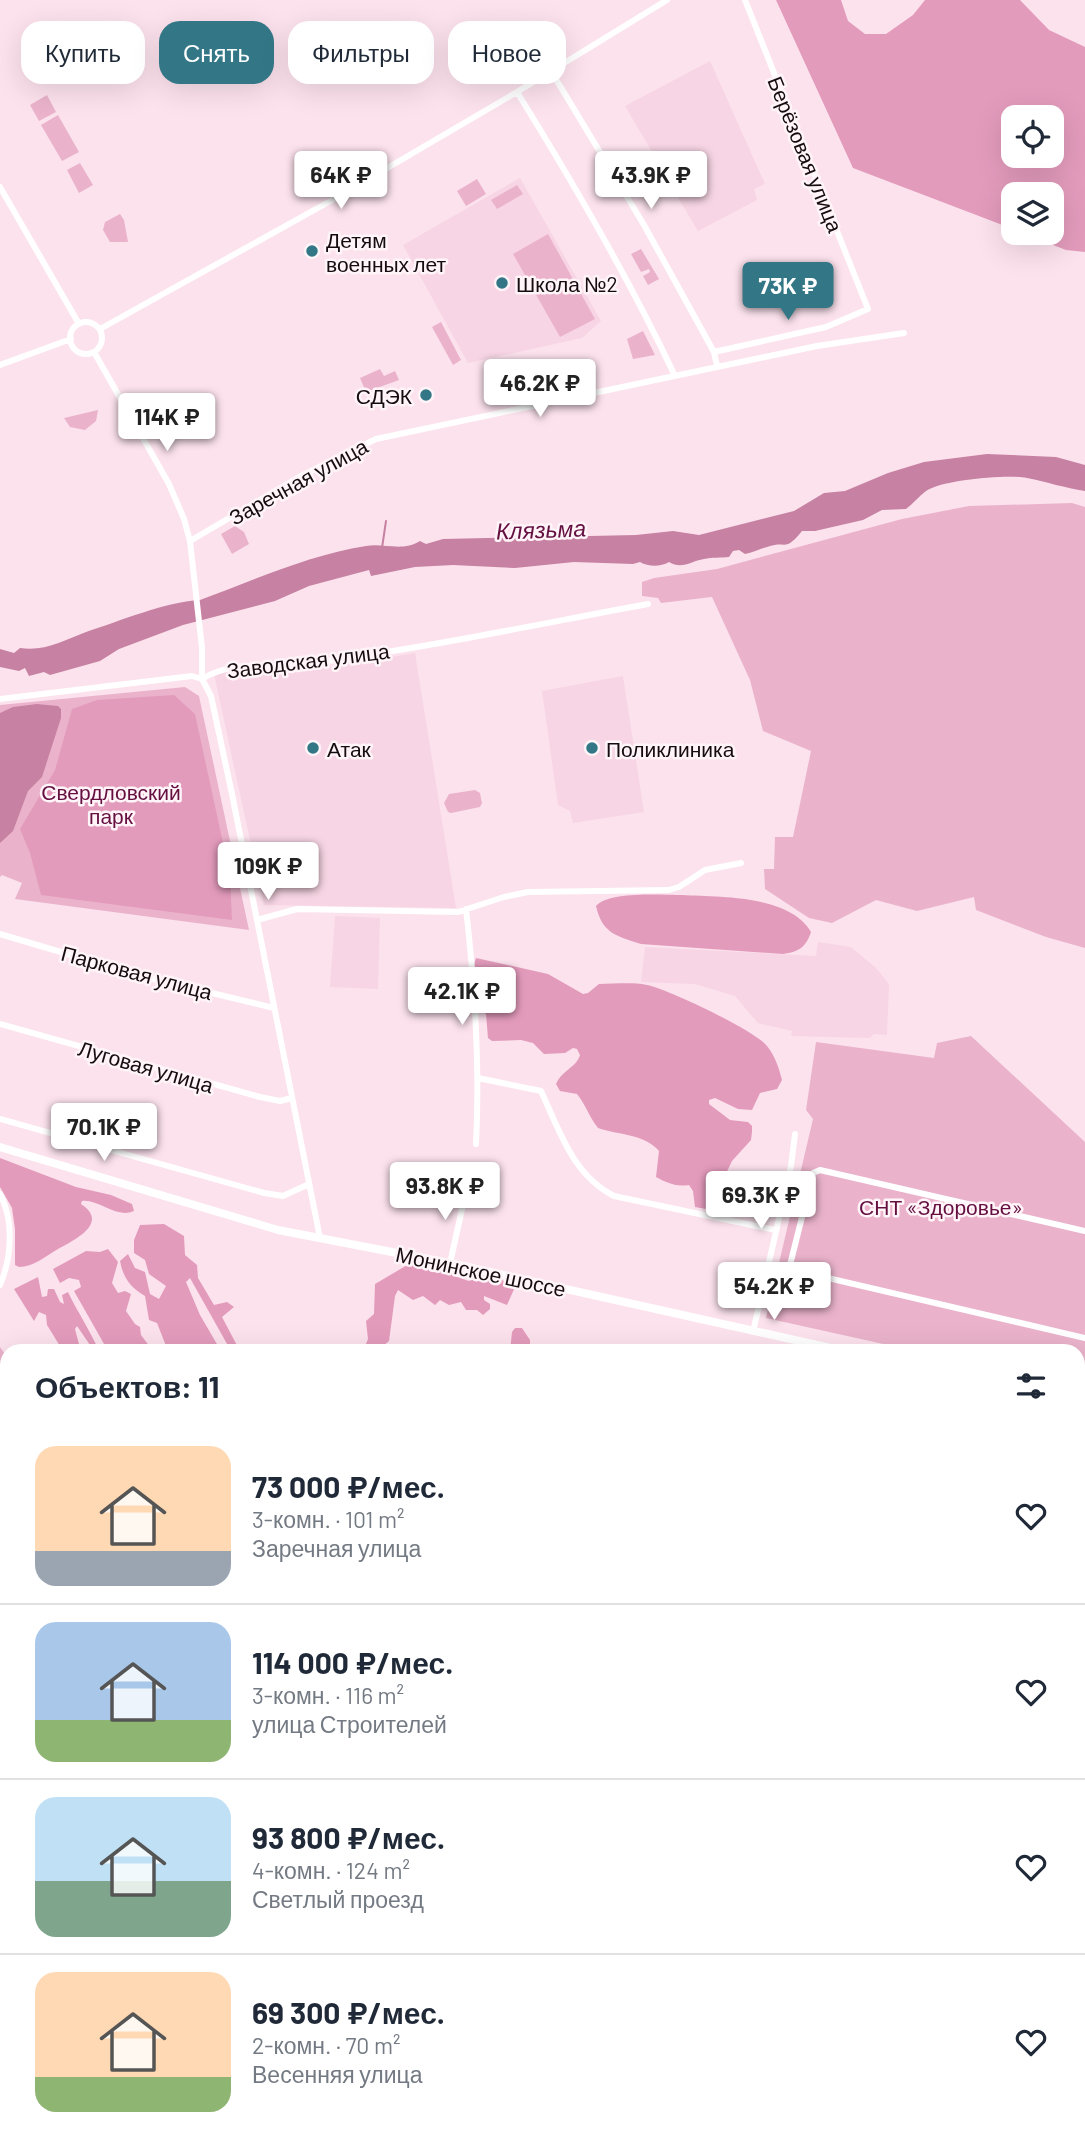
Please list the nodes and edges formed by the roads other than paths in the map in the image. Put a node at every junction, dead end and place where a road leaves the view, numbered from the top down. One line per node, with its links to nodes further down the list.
1 (667, 0): 3 (street)
2 (745, 0): 13 (street, Берёзовая улица)
3 (566, 62)
4 (530, 84): 6 (street)
5 (559, 84): 13 (street)
6 (517, 92): 9 (street); 16 (street)
7 (0, 187): 8 (street)
8 (79, 324): 9 (street); 11 (street)
9 (100, 329): 12 (street)
10 (904, 333): 15 (street, Заречная улица)
11 (71, 339): 12 (street); 14 (street)
12 (94, 352): 17 (street)
13 (714, 352): 15 (street)
14 (0, 365)
15 (717, 366): 16 (street, Заречная улица)
16 (675, 376): 17 (street, Заречная улица)
17 (190, 541): 19 (street)
18 (648, 604): 19 (street, Заводская улица)
19 (202, 679): 20 (street); 23 (street, Заводская улица)
20 (0, 699)
21 (741, 863): 22 (street)
22 (466, 909): 23 (street); 27 (street)
23 (257, 920): 25 (street, Заводская улица)
24 (0, 934): 25 (street, Парковая улица)
25 (274, 1008): 28 (street, Заводская улица)
26 (0, 1024): 28 (street, Луговая улица)
27 (478, 1077): 31 (street); 36 (street)
28 (292, 1098): 33 (street, Заводская улица)
29 (0, 1119): 33 (street)
30 (795, 1134): 36 (street)
31 (476, 1144)
32 (0, 1147): 38 (main road, Монинское шоссе)
33 (309, 1185): 38 (street, Заводская улица)
34 (467, 1187): 39 (street)
35 (0, 1194): 42 (street)
36 (775, 1230): 40 (street)
37 (1085, 1231): 41 (street)
38 (320, 1238): 39 (main road, Монинское шоссе)
39 (450, 1263): 43 (main road, Монинское шоссе)
40 (768, 1264): 41 (street); 43 (street)
41 (789, 1269): 44 (street)
42 (0, 1285)
43 (753, 1332): 45 (main road, Монинское шоссе)
44 (1085, 1338)
45 (810, 1344)

